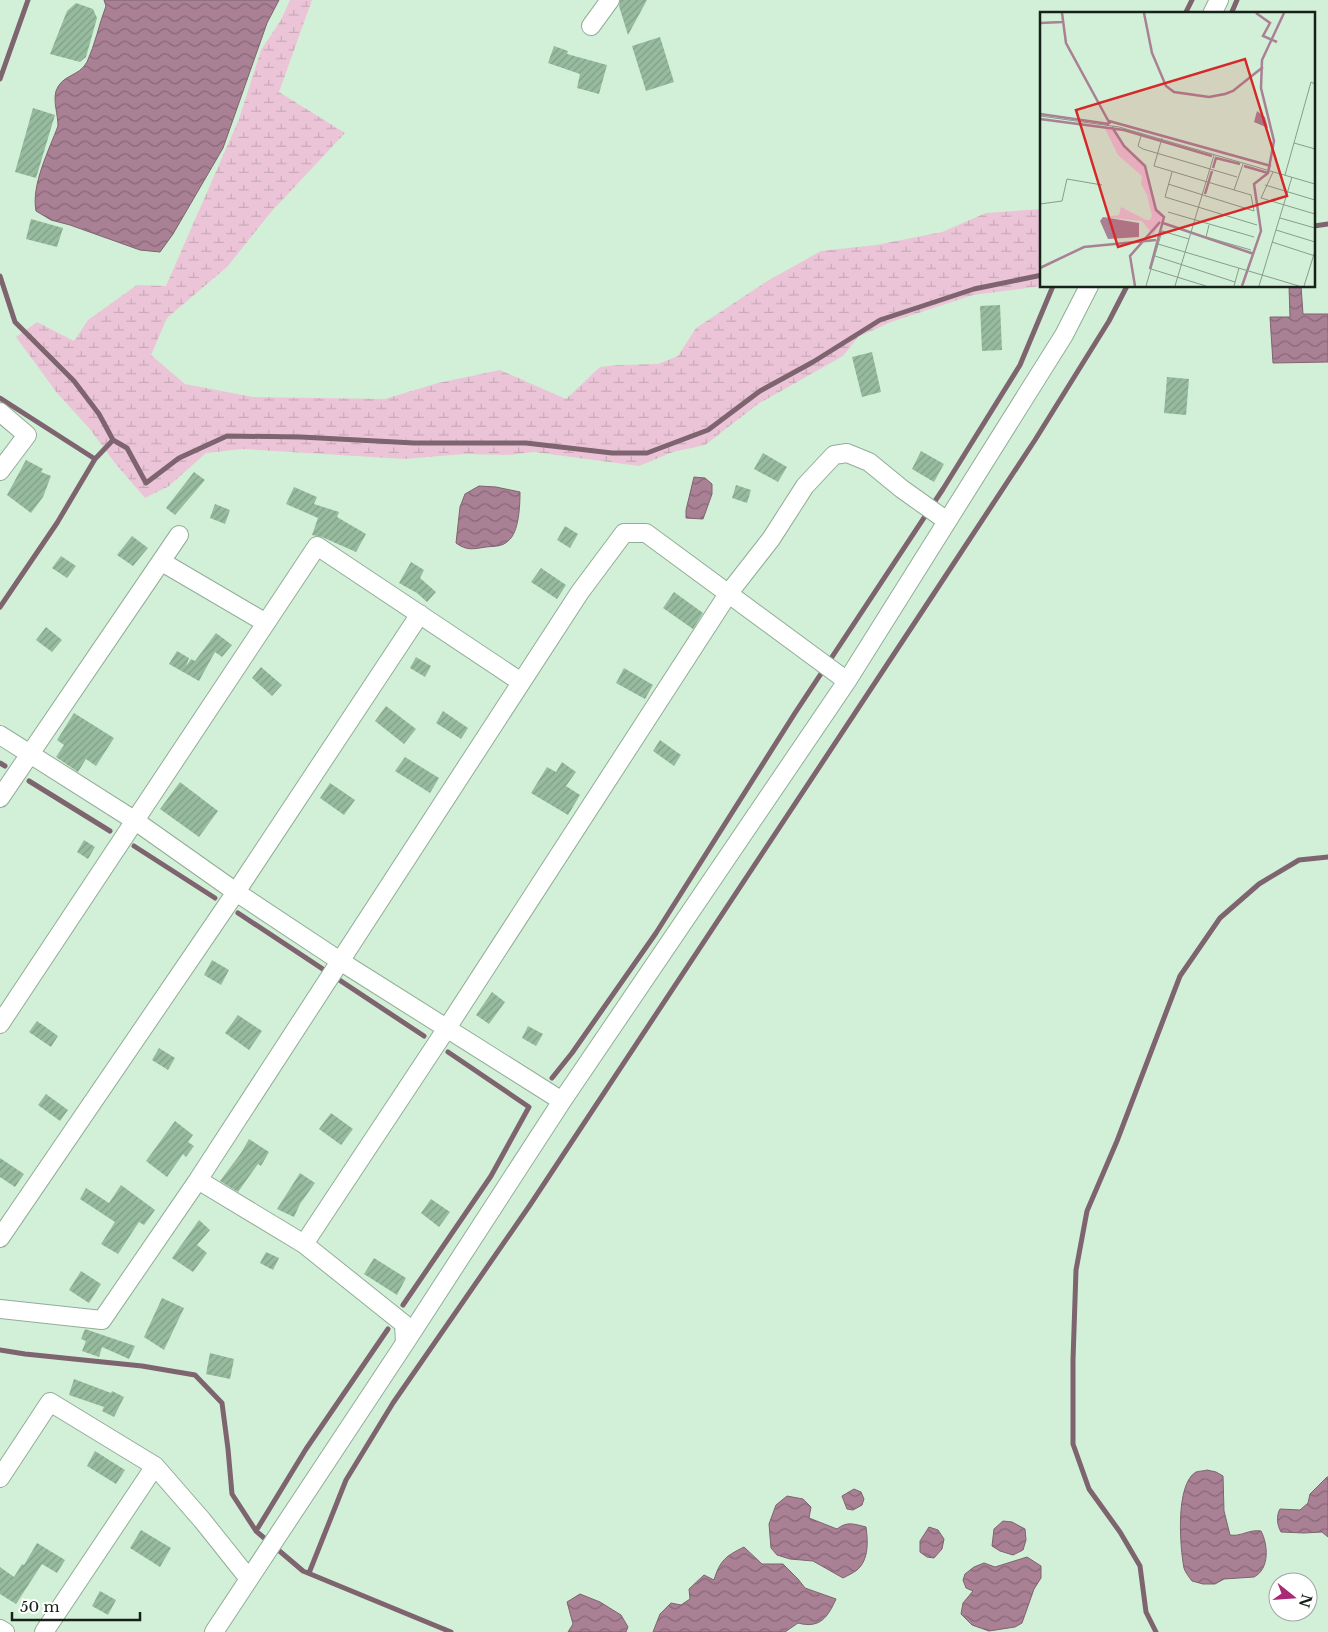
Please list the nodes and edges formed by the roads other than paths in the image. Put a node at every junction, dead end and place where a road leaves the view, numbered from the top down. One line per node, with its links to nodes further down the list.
1 (610, 0): 4 (street)
2 (1219, 0): 3 (street)
3 (1213, 12)
4 (591, 26)
5 (1088, 288): 8 (street)
6 (0, 412): 7 (street)
7 (0, 471)
8 (947, 521): 11 (street); 14 (street)
9 (179, 535): 10 (street)
10 (162, 562): 13 (street); 17 (street)
11 (728, 594): 14 (street); 15 (street); 23 (street)
12 (420, 614): 13 (street); 15 (street); 20 (street)
13 (266, 622): 19 (street)
14 (847, 681): 24 (street)
15 (521, 682): 21 (street)
16 (0, 734): 17 (street)
17 (30, 754): 18 (street); 19 (street)
18 (0, 798)
19 (134, 820): 20 (street); 22 (street)
20 (236, 892): 21 (street); 26 (street)
21 (340, 961): 23 (street); 25 (street)
22 (0, 1024)
23 (447, 1028): 24 (street); 27 (street)
24 (562, 1101): 29 (street)
25 (198, 1180): 27 (street); 28 (street)
26 (0, 1238)
27 (304, 1244): 29 (street)
28 (0, 1309)
29 (405, 1343): 32 (street)
30 (155, 1466): 31 (street); 32 (street); 35 (street)
31 (0, 1478)
32 (253, 1572): 36 (street)
33 (0, 1628): 34 (street)
34 (5, 1632)
35 (44, 1632)
36 (214, 1632)

